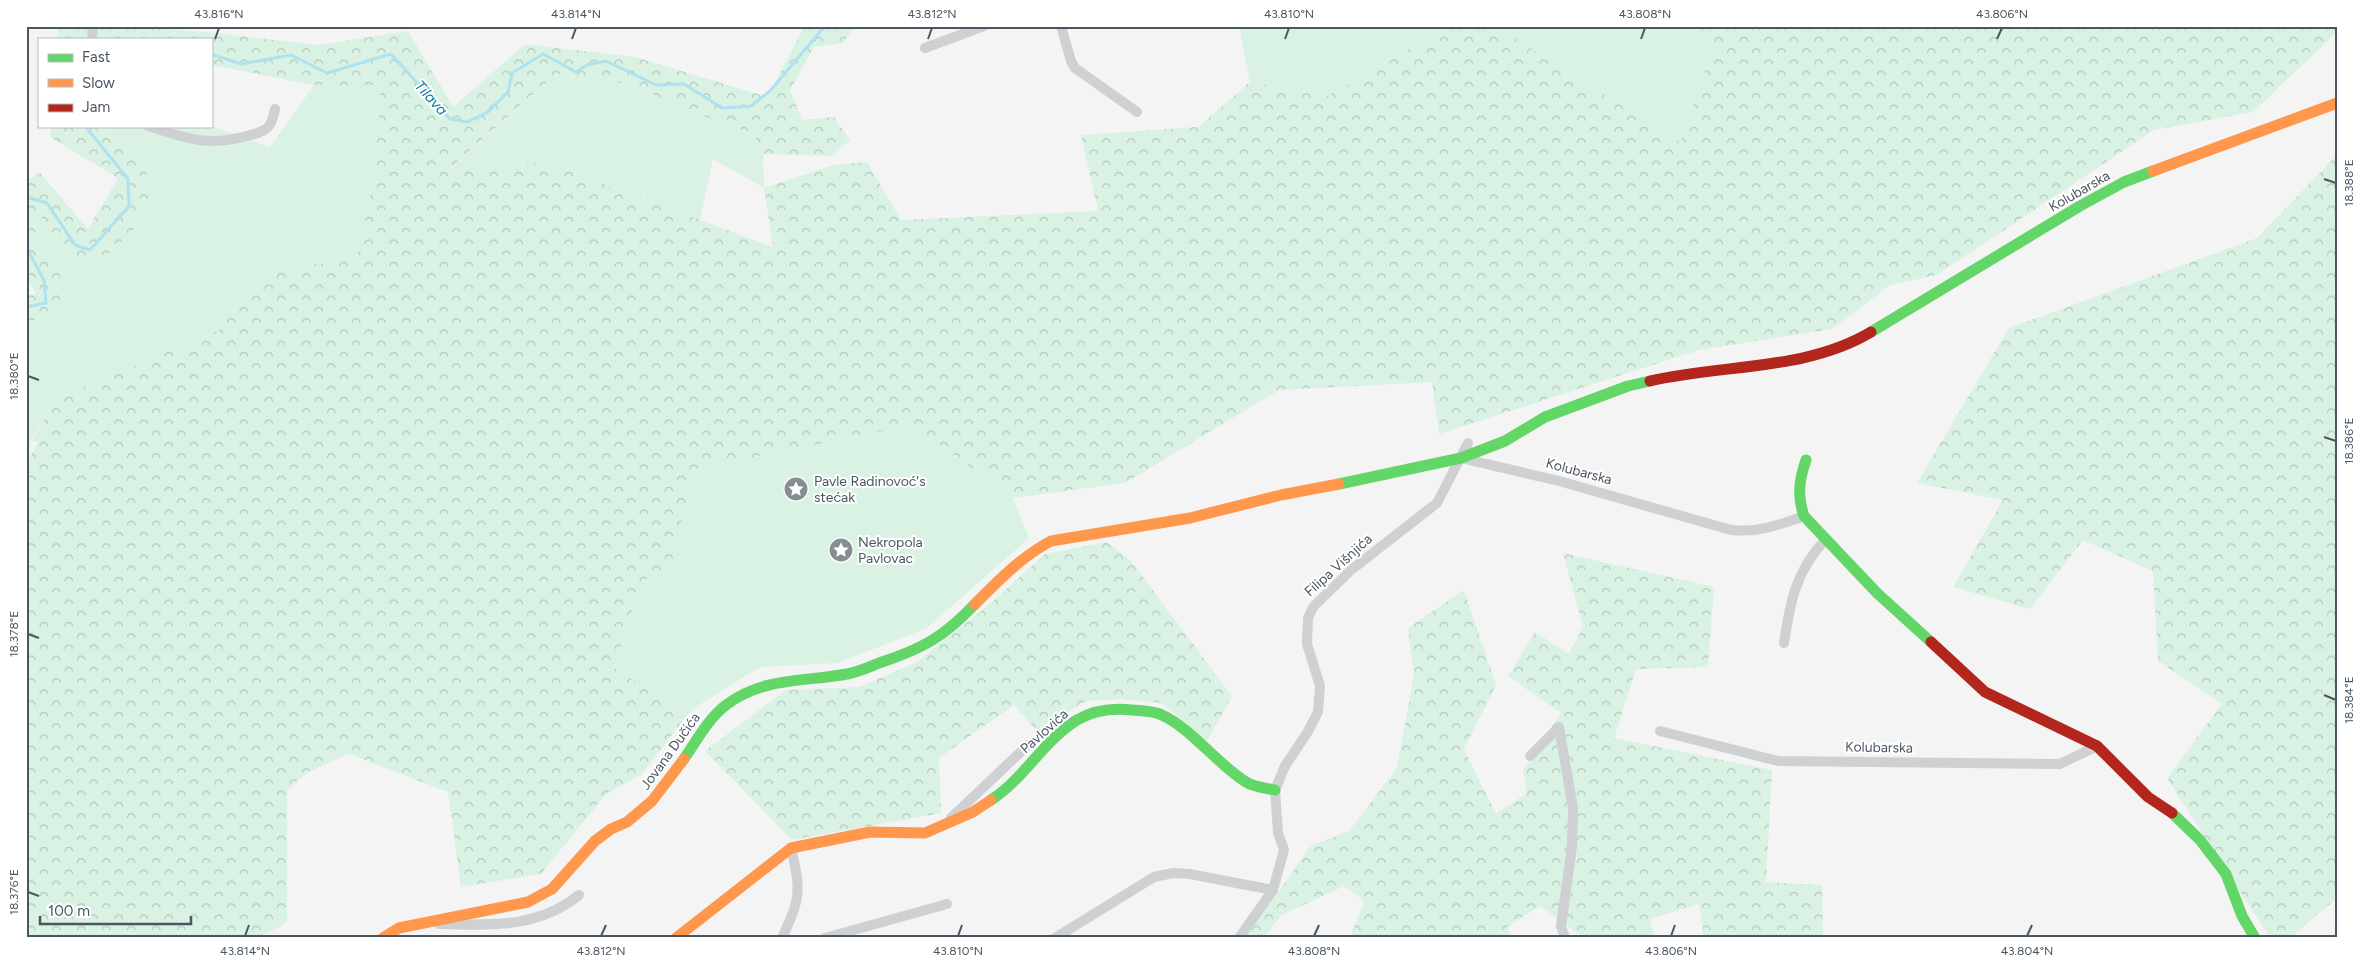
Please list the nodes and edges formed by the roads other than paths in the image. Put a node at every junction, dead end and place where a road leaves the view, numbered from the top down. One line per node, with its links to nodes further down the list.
1 (984, 26): 3 (street)
2 (1061, 26): 6 (street)
3 (925, 48)
4 (2334, 105): 9 (main road, Kolubarska)
5 (275, 110): 7 (street)
6 (1137, 112)
7 (154, 128)
8 (1468, 443): 9 (street, Filipa Višnjića)
9 (1461, 458): 11 (street, Kolubarska); 18 (street, Filipa Višnjića); 24 (main road, Jovana Dučića)
10 (1806, 460): 11 (main road)
11 (1804, 516): 12 (main road)
12 (1826, 539): 13 (street); 16 (main road)
13 (1784, 643)
14 (1660, 731): 16 (street, Kolubarska)
15 (1028, 745): 19 (street, Pavlovića)
16 (2097, 746): 32 (main road)
17 (1530, 756): 31 (street)
18 (1275, 790): 19 (main road, Pavlovića); 21 (street, Filipa Višnjića)
19 (946, 824): 20 (main road, Pavlovića)
20 (791, 848): 26 (main road, Pavlovića); 27 (street)
21 (1273, 890): 29 (street); 30 (street, Filipa Višnjića)
22 (579, 895): 24 (street)
23 (948, 904): 28 (street)
24 (420, 924): 25 (main road, Jovana Dučića)
25 (383, 938)
26 (676, 938)
27 (782, 938)
28 (824, 938)
29 (1055, 938)
30 (1239, 938)
31 (1565, 938)
32 (2255, 938)

